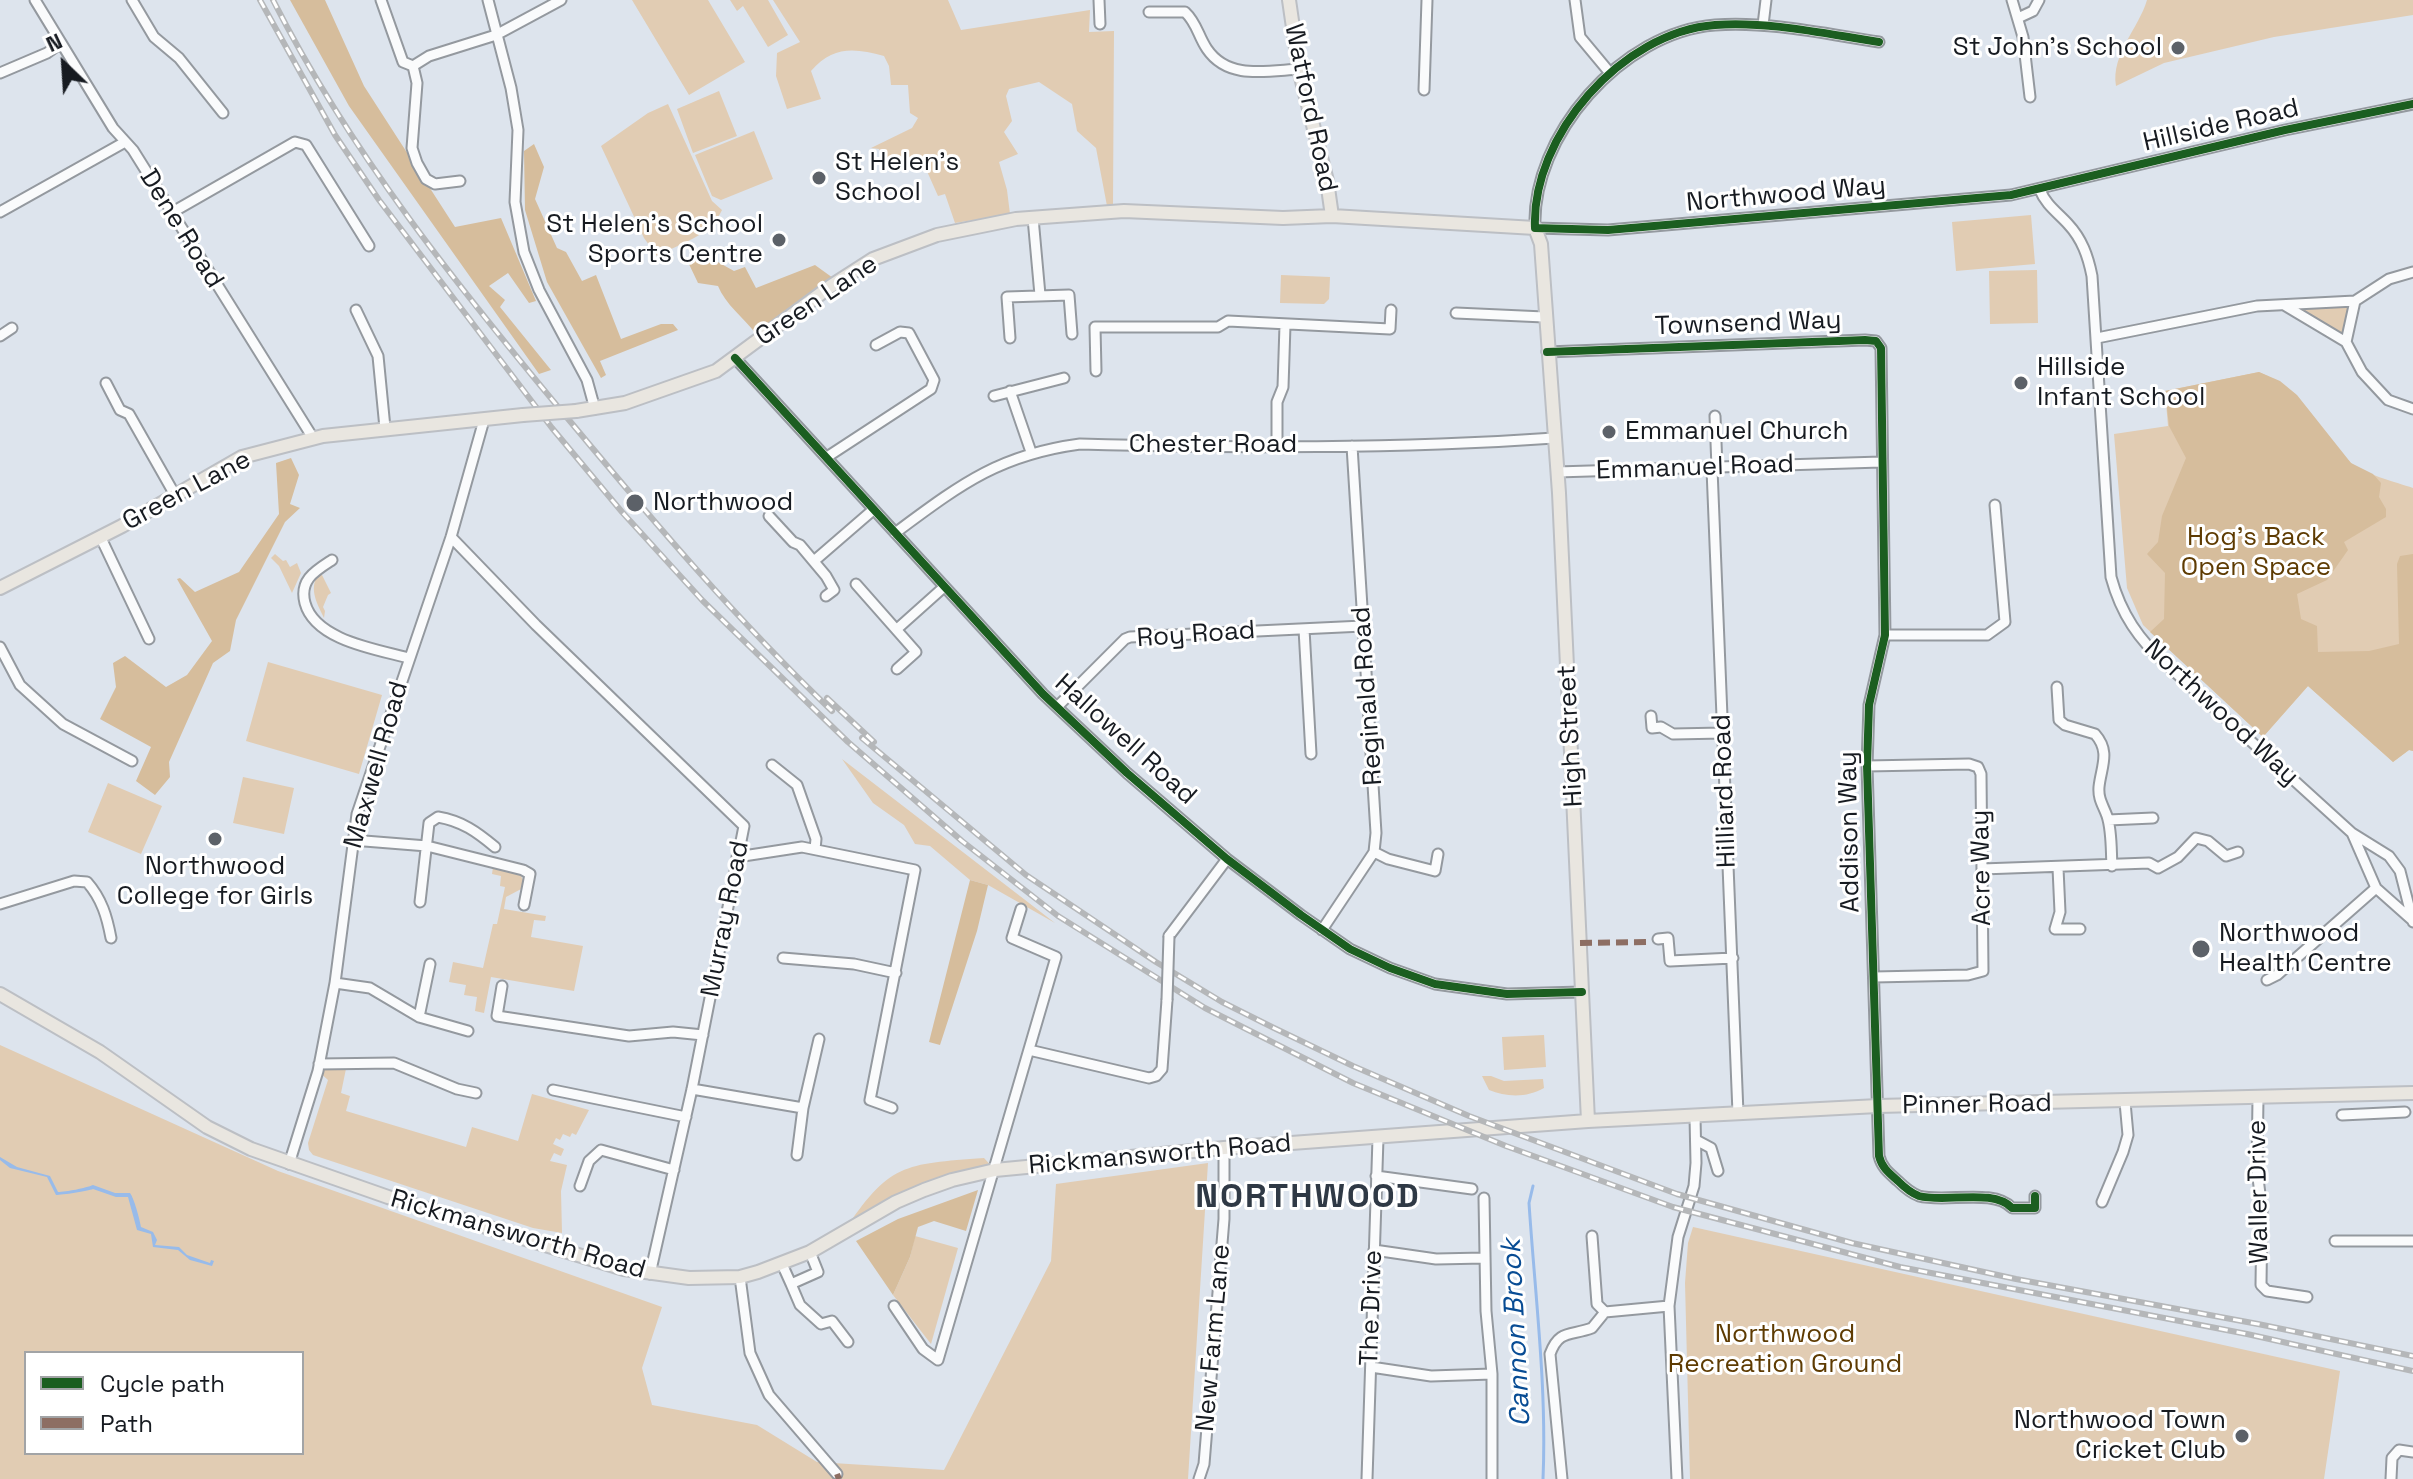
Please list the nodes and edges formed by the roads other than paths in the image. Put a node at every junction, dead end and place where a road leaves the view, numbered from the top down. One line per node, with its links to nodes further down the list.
1 (35, 0): 19 (street)
2 (132, 0): 27 (street)
3 (381, 0): 20 (street)
4 (488, 0): 17 (street)
5 (561, 0): 17 (street)
6 (1099, 0): 15 (street)
7 (1289, 0): 21 (main road, Watford Road)
8 (1427, 0): 24 (street)
9 (1575, 0): 23 (street)
10 (1766, 0): 16 (street)
11 (2012, 0): 14 (street)
12 (2039, 0): 14 (street)
13 (1149, 12): 21 (street)
14 (2018, 18): 25 (street)
15 (1100, 24)
16 (1763, 25): 18 (street); 23 (street)
17 (496, 35): 20 (street); 60 (street)
18 (1879, 42)
19 (61, 43): 22 (street); 28 (street)
20 (413, 66): 29 (street)
21 (1299, 69): 33 (main road, Watford Road)
22 (0, 73)
23 (1610, 73): 35 (street)
24 (1424, 90)
25 (2030, 97)
26 (2413, 104): 30 (street, Hillside Road)
27 (223, 113)
28 (125, 142): 31 (street, Dene Road); 32 (street, Dene Road)
29 (460, 181)
30 (2040, 190): 35 (street, Northwood Way); 50 (street, Northwood Way)
31 (0, 212)
32 (171, 213): 36 (street); 65 (street, Dene Road)
33 (1332, 216): 34 (main road, Green Lane); 35 (main road, Green Lane)
34 (1033, 218): 38 (street); 54 (main road, Green Lane)
35 (1535, 228): 44 (main road, High Street)
36 (369, 246)
37 (2413, 272): 39 (street)
38 (1040, 295): 47 (street); 49 (street)
39 (2355, 301): 40 (street); 51 (street)
40 (2284, 305): 50 (street); 51 (street)
41 (356, 310): 64 (street)
42 (1391, 310): 45 (street)
43 (1456, 313): 44 (street)
44 (1544, 317): 53 (main road, High Street)
45 (1285, 325): 55 (street); 68 (street)
46 (12, 328): 48 (street)
47 (1072, 334)
48 (0, 336)
49 (1010, 338)
50 (2097, 338): 105 (street, Northwood Way)
51 (2346, 342): 61 (street)
52 (876, 345): 70 (street)
53 (1547, 352): 66 (main road, High Street); 71 (street, Townsend Way)
54 (735, 358): 60 (main road, Green Lane); 70 (street, Hallowell Road)
55 (1096, 371)
56 (1064, 378): 58 (street)
57 (106, 383): 74 (street)
58 (1010, 391): 59 (street); 69 (street)
59 (994, 396)
60 (595, 409): 63 (main road, Green Lane, bridge)
61 (2413, 409)
62 (1715, 416): 72 (street, Hilliard Road)
63 (484, 420): 64 (main road, Green Lane); 80 (street, Maxwell Road)
64 (385, 428): 65 (main road, Green Lane)
65 (313, 438): 74 (main road, Green Lane)
66 (1554, 438): 67 (street, Chester Road); 73 (main road, High Street)
67 (1352, 446): 68 (street, Chester Road); 87 (street, Reginald Road)
68 (1277, 447): 69 (street, Chester Road)
69 (1031, 452): 78 (street, Chester Road)
70 (827, 457): 76 (street, Hallowell Road)
71 (1881, 462): 72 (street, Emmanuel Road); 90 (street, Addison Way)
72 (1714, 469): 73 (street, Emmanuel Road); 98 (street, Hilliard Road)
73 (1557, 472): 136 (main road, High Street)
74 (175, 495): 79 (main road, Green Lane)
75 (1995, 505): 90 (street)
76 (873, 510): 78 (street, Hallowell Road); 82 (street)
77 (769, 516): 82 (street)
78 (895, 533): 84 (street, Hallowell Road)
79 (100, 536): 85 (main road, Green Lane); 91 (street)
80 (451, 537): 93 (street, Maxwell Road); 113 (street, Murray Road)
81 (332, 560): 93 (street)
82 (814, 561): 86 (street)
83 (856, 584): 88 (street)
84 (944, 587): 88 (street); 96 (street, Hallowell Road)
85 (0, 588)
86 (826, 596)
87 (1363, 626): 89 (street, Roy Road); 110 (street, Reginald Road)
88 (897, 629): 94 (street)
89 (1304, 629): 96 (street, Roy Road); 99 (street)
90 (1885, 635): 102 (street, Addison Way)
91 (149, 639)
92 (0, 647): 100 (street)
93 (409, 658): 106 (street, Maxwell Road)
94 (897, 669)
95 (2057, 687): 104 (street)
96 (1057, 707): 114 (street, Hallowell Road)
97 (1651, 716): 98 (street)
98 (1723, 733): 129 (street, Hilliard Road)
99 (1311, 754)
100 (132, 761)
101 (772, 765): 109 (street)
102 (1867, 766): 117 (street, Acre Way); 132 (street, Addison Way)
103 (2153, 818): 104 (street)
104 (2108, 820): 115 (street)
105 (2352, 833): 118 (street); 123 (street)
106 (352, 840): 107 (street); 134 (street, Maxwell Road)
107 (427, 846): 108 (street); 119 (street); 121 (street)
108 (495, 847)
109 (815, 849): 113 (street); 131 (street)
110 (1374, 852): 112 (street); 125 (street)
111 (2238, 852): 115 (street)
112 (1438, 854)
113 (737, 857): 140 (street, Murray Road)
114 (1227, 859): 125 (street, Hallowell Road); 142 (street, bridge)
115 (2112, 866): 116 (street)
116 (2058, 868): 117 (street); 124 (street)
117 (1982, 869): 132 (street, Acre Way)
118 (2376, 888): 123 (street); 133 (street)
119 (420, 902)
120 (0, 904): 126 (street)
121 (524, 905)
122 (1021, 909): 142 (street)
123 (2412, 921)
124 (2080, 929)
125 (1322, 930): 136 (street, Hallowell Road)
126 (111, 938)
127 (1658, 939): 129 (street)
128 (783, 958): 131 (street)
129 (1733, 958): 155 (street, Hilliard Road)
130 (430, 964): 138 (street)
131 (896, 973): 153 (street)
132 (1874, 977): 151 (street, Addison Way)
133 (2267, 980)
134 (335, 983): 138 (street); 143 (street, Maxwell Road)
135 (502, 986): 140 (street)
136 (1582, 992): 160 (main road, High Street)
137 (0, 994): 166 (main road, Rickmansworth Road)
138 (419, 1017): 139 (street)
139 (468, 1031)
140 (703, 1035): 144 (street, Murray Road)
141 (819, 1039): 152 (street)
142 (1029, 1050): 168 (street)
143 (319, 1064): 146 (street); 166 (street, Maxwell Road)
144 (692, 1089): 152 (street); 158 (street, Murray Road)
145 (553, 1090): 158 (street)
146 (476, 1093)
147 (2413, 1093): 148 (main road, Pinner Road)
148 (2347, 1096): 149 (main road, Pinner Road); 156 (street)
149 (2258, 1098): 150 (main road, Pinner Road); 186 (street, Waller Drive)
150 (2125, 1102): 151 (main road, Pinner Road); 175 (street)
151 (1878, 1106): 155 (main road, Pinner Road); 173 (street, Addison Way)
152 (803, 1108): 165 (street)
153 (892, 1108)
154 (2405, 1112): 156 (street)
155 (1738, 1113): 159 (main road, Pinner Road)
156 (2354, 1114): 157 (street)
157 (2342, 1115)
158 (686, 1117): 167 (street, Murray Road)
159 (1695, 1117): 160 (main road, Pinner Road); 163 (street)
160 (1588, 1121): 161 (main road, Pinner Road)
161 (1542, 1125): 162 (main road, Rickmansworth Road)
162 (1378, 1138): 164 (main road, Rickmansworth Road); 170 (street, The Drive)
163 (1696, 1140): 169 (street); 188 (street)
164 (1224, 1148): 168 (main road, Rickmansworth Road); 195 (street, New Farm Lane)
165 (797, 1155)
166 (289, 1164): 183 (main road, Rickmansworth Road)
167 (674, 1170): 171 (street); 183 (street, Murray Road)
168 (995, 1170): 180 (main road, Rickmansworth Road); 187 (street)
169 (1718, 1171)
170 (1376, 1176): 172 (street); 179 (street, The Drive)
171 (580, 1186)
172 (1472, 1189)
173 (2035, 1196)
174 (1484, 1198): 181 (street)
175 (2102, 1202)
176 (1592, 1236): 189 (street)
177 (2335, 1241): 178 (street)
178 (2413, 1241)
179 (1374, 1250): 181 (street); 191 (street, The Drive)
180 (810, 1252): 182 (main road, Rickmansworth Road); 185 (street)
181 (1484, 1258): 192 (street)
182 (782, 1264): 184 (main road, Rickmansworth Road); 185 (street)
183 (650, 1274): 184 (main road, Rickmansworth Road)
184 (740, 1277): 194 (street)
185 (791, 1284): 190 (street)
186 (2307, 1297)
187 (894, 1306)
188 (1669, 1306): 189 (street); 199 (street)
189 (1605, 1312): 198 (street)
190 (848, 1342)
191 (1371, 1367): 192 (street); 196 (street, The Drive)
192 (1492, 1374): 197 (street)
193 (2413, 1452): 200 (street)
194 (837, 1474)
195 (1199, 1479)
196 (1367, 1479)
197 (1492, 1479)
198 (1562, 1479)
199 (1677, 1479)
200 (2391, 1479)

